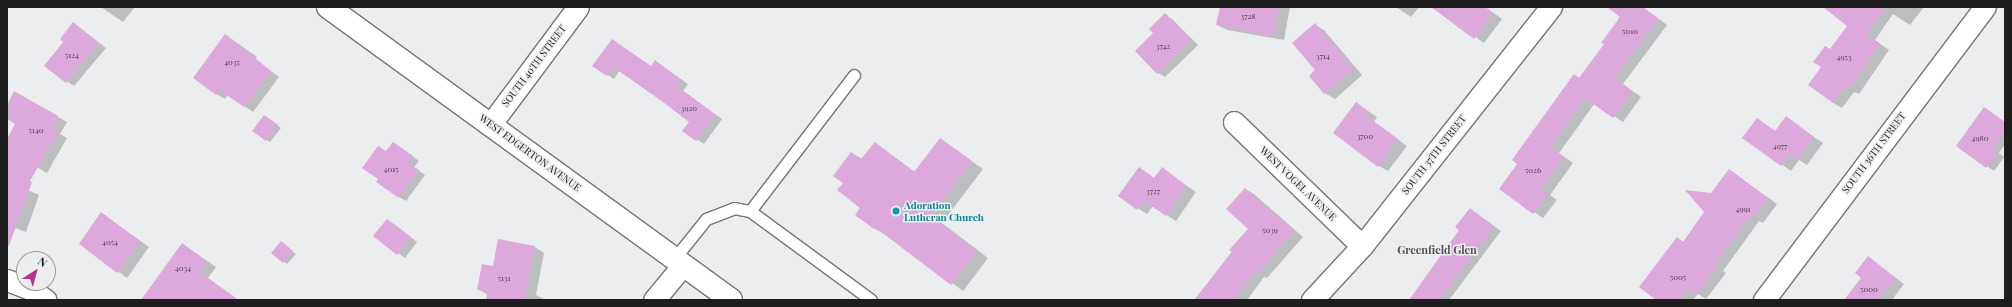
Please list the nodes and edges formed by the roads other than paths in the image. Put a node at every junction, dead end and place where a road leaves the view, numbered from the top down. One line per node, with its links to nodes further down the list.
1 (328, 7): 7 (street, WEST EDGERTON AVENUE)
2 (578, 7): 7 (street, SOUTH 40TH STREET)
3 (1551, 7): 9 (street, SOUTH 37TH STREET)
4 (1985, 7): 17 (street, SOUTH 36TH STREET)
5 (854, 75): 8 (lane)
6 (1234, 122): 9 (street, WEST VOGEL AVENUE)
7 (490, 124): 10 (street, WEST EDGERTON AVENUE)
8 (750, 211): 10 (lane); 15 (lane)
9 (1362, 246): 16 (street, SOUTH 37TH STREET)
10 (678, 262): 13 (street); 14 (street, WEST EDGERTON AVENUE)
11 (7, 280): 12 (street)
12 (46, 300)
13 (654, 300)
14 (731, 300)
15 (871, 300)
16 (1312, 300)
17 (1764, 300)

